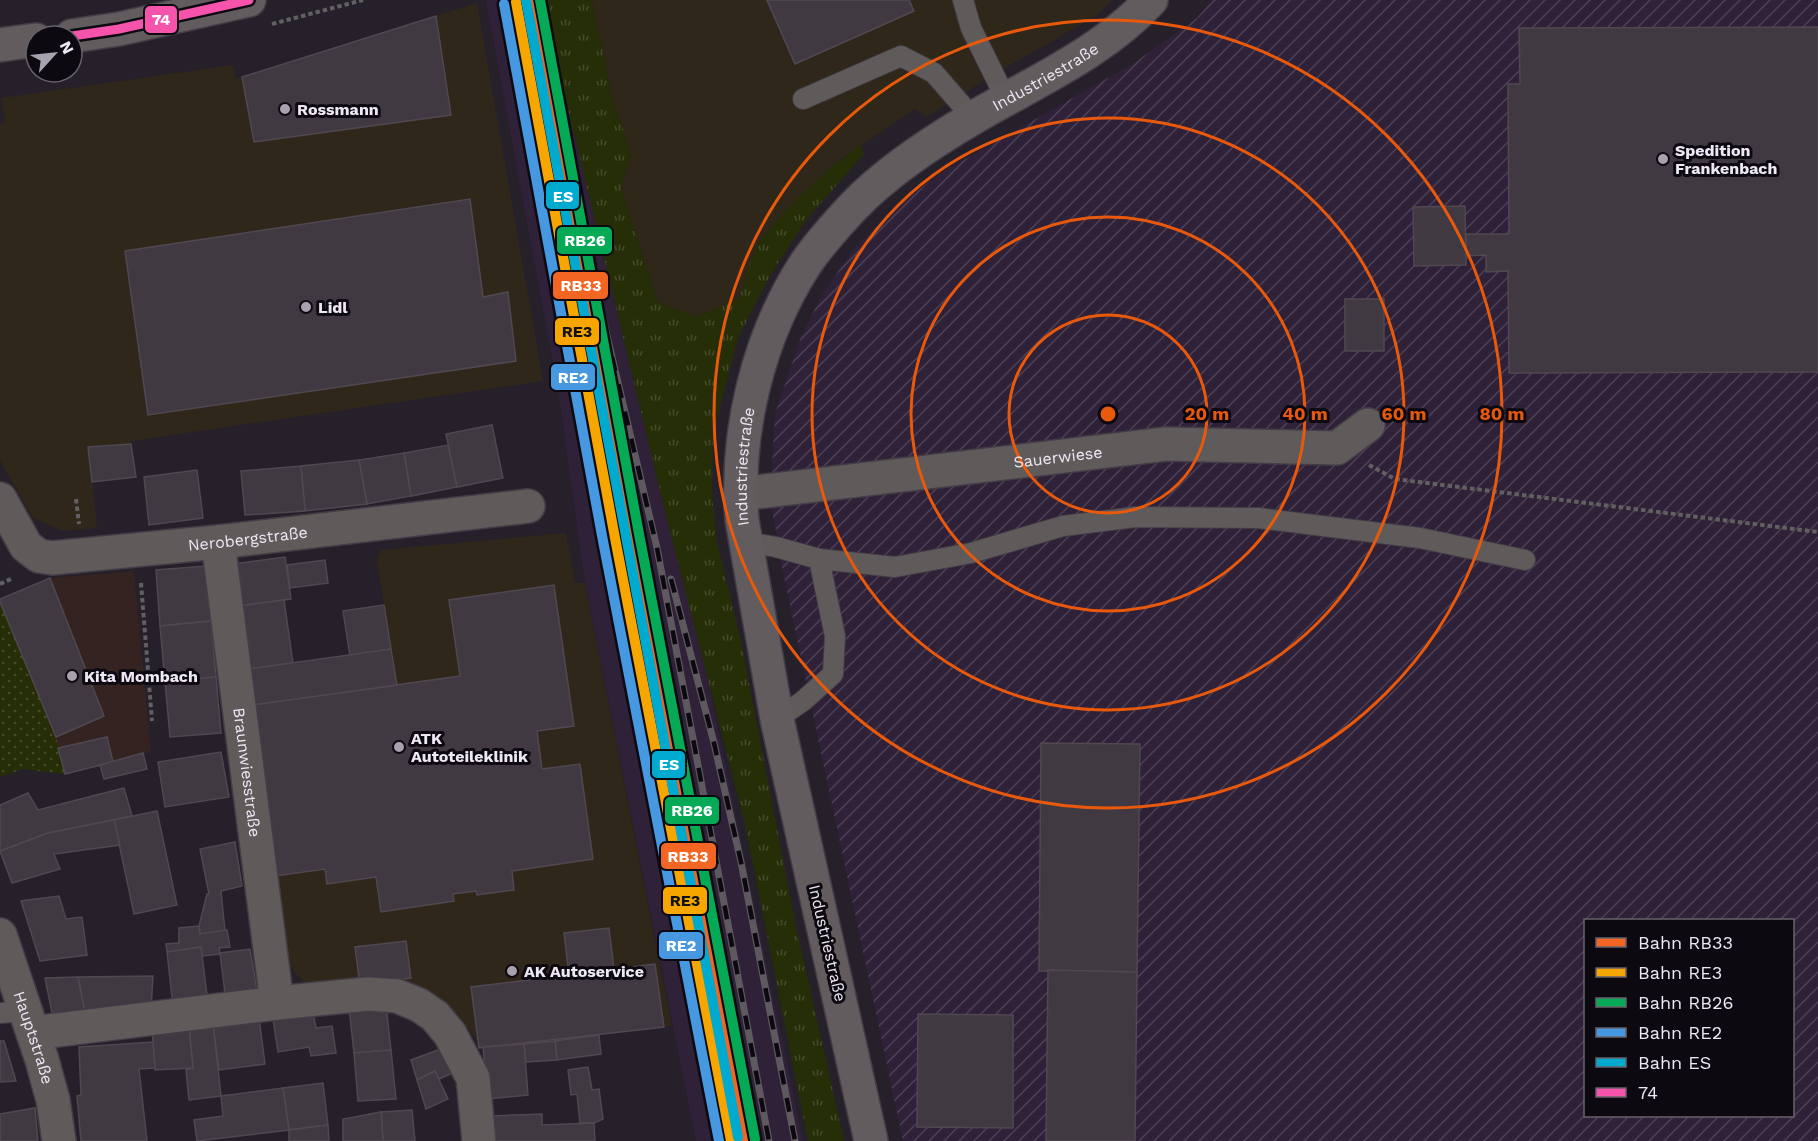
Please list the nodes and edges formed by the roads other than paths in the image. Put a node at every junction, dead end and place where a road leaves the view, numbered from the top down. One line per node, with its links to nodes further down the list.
1 (249, 0): 4 (street)
2 (963, 0): 8 (lane)
3 (1150, 0): 8 (street, Industriestraße)
4 (84, 34)
5 (24, 42): 6 (street)
6 (0, 45)
7 (803, 99): 9 (lane)
8 (1006, 99): 9 (street, Industriestraße)
9 (973, 118): 11 (street, Industriestraße)
10 (1368, 425): 11 (street, Sauerwiese)
11 (740, 494): 15 (street, Industriestraße)
12 (0, 499): 14 (street, Nerobergstraße)
13 (528, 506): 14 (street, Nerobergstraße)
14 (218, 542): 20 (street, Braunwiesstraße)
15 (746, 542): 16 (lane); 18 (street, Industriestraße)
16 (819, 559): 17 (lane); 18 (lane)
17 (1525, 560)
18 (777, 719): 24 (street, Industriestraße)
19 (0, 935): 21 (street, Hauptstraße)
20 (278, 1004): 21 (street); 23 (street)
21 (20, 1019): 22 (street, Hauptstraße)
22 (59, 1141)
23 (479, 1141)
24 (871, 1141)

